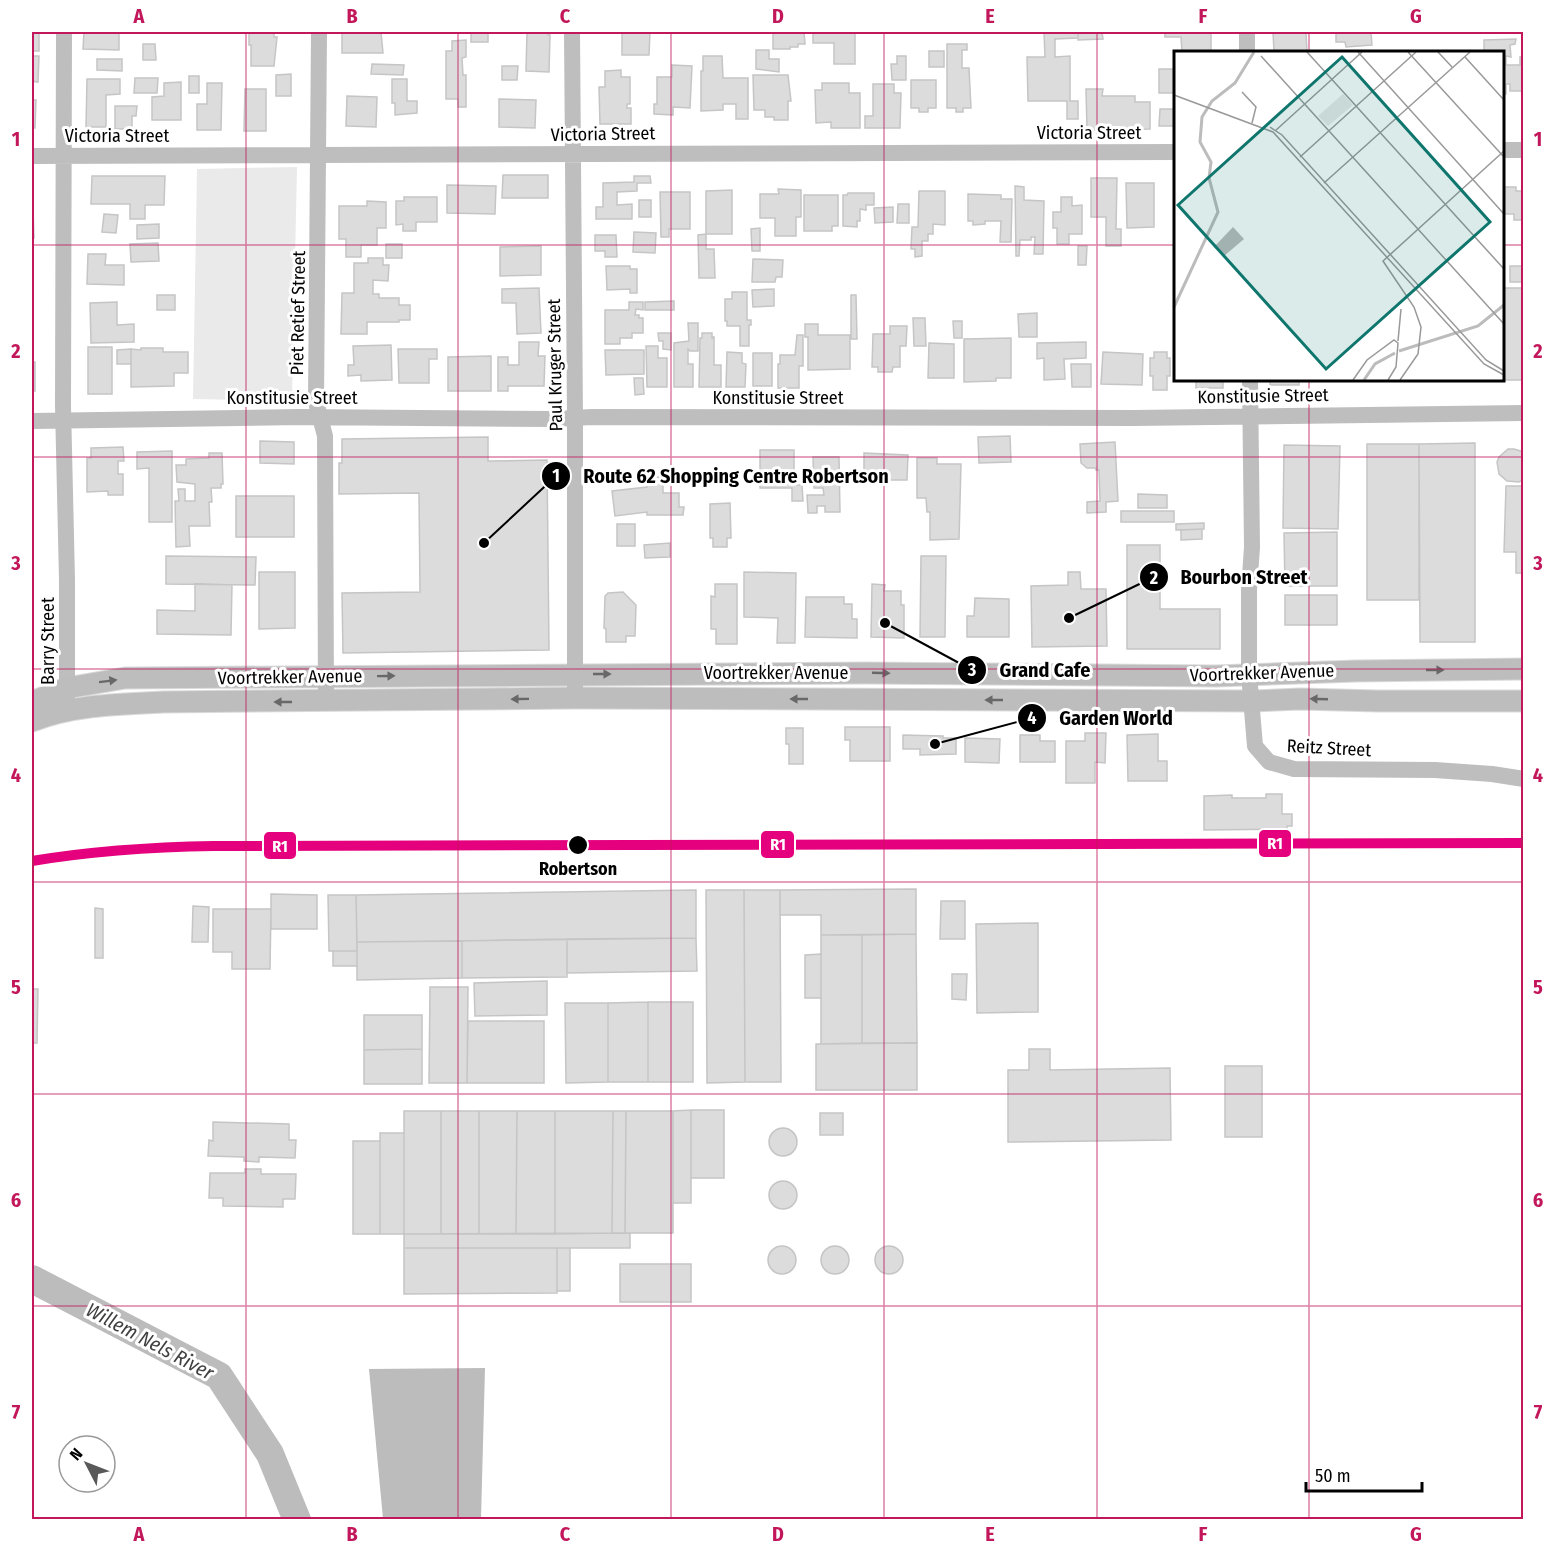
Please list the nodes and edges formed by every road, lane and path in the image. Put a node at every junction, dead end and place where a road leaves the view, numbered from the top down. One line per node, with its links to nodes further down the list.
1 (64, 32): 12 (street, Barry Street)
2 (319, 32): 9 (street, Piet Retief Street)
3 (572, 32): 10 (street, Paul Kruger Street)
4 (1247, 32): 5 (street)
5 (1247, 51)
6 (1504, 150): 7 (street)
7 (1524, 150)
8 (1174, 152): 10 (street, Victoria Street)
9 (319, 154): 10 (street, Victoria Street); 12 (street, Victoria Street); 16 (street, Piet Retief Street)
10 (573, 154): 17 (street, Paul Kruger Street)
11 (32, 156): 12 (street, Victoria Street)
12 (64, 156): 18 (street, Barry Street)
13 (1250, 381): 15 (street, Reitz Street)
14 (1524, 413): 15 (street, Konstitusie Street)
15 (1251, 416): 17 (street, Konstitusie Street); 23 (street, Reitz Street)
16 (320, 417): 17 (street, Konstitusie Street); 18 (street, Konstitusie Street); 24 (street, Piet Retief Street)
17 (575, 418): 22 (street, Paul Kruger Street)
18 (64, 420): 19 (street, Konstitusie Street); 25 (street, Barry Street)
19 (32, 421)
20 (1514, 669): 21 (main road, Voortrekker Avenue, one-way to 20); 29 (main road)
21 (1400, 670): 23 (main road, Voortrekker Avenue); 28 (main road)
22 (575, 674): 23 (main road, Voortrekker Avenue, one-way to 23); 24 (main road, Voortrekker Avenue, one-way to 22); 26 (street, Paul Kruger Street)
23 (1249, 674): 27 (street, Reitz Street)
24 (327, 677): 25 (main road, Voortrekker Avenue, one-way to 24); 31 (street, Piet Retief Street)
25 (67, 688): 30 (main road, Voortrekker Avenue); 32 (street, Barry Street)
26 (574, 698): 27 (main road, Voortrekker Avenue, one-way to 26); 31 (main road, Voortrekker Avenue, one-way to 31)
27 (1252, 701): 28 (main road, Voortrekker Avenue, one-way to 27); 34 (street, Reitz Street)
28 (1398, 701): 29 (main road, Voortrekker Avenue)
29 (1514, 701)
30 (32, 702)
31 (326, 702): 32 (main road, Voortrekker Avenue, one-way to 32)
32 (66, 711): 33 (main road, Voortrekker Avenue)
33 (32, 721)
34 (1524, 778)

